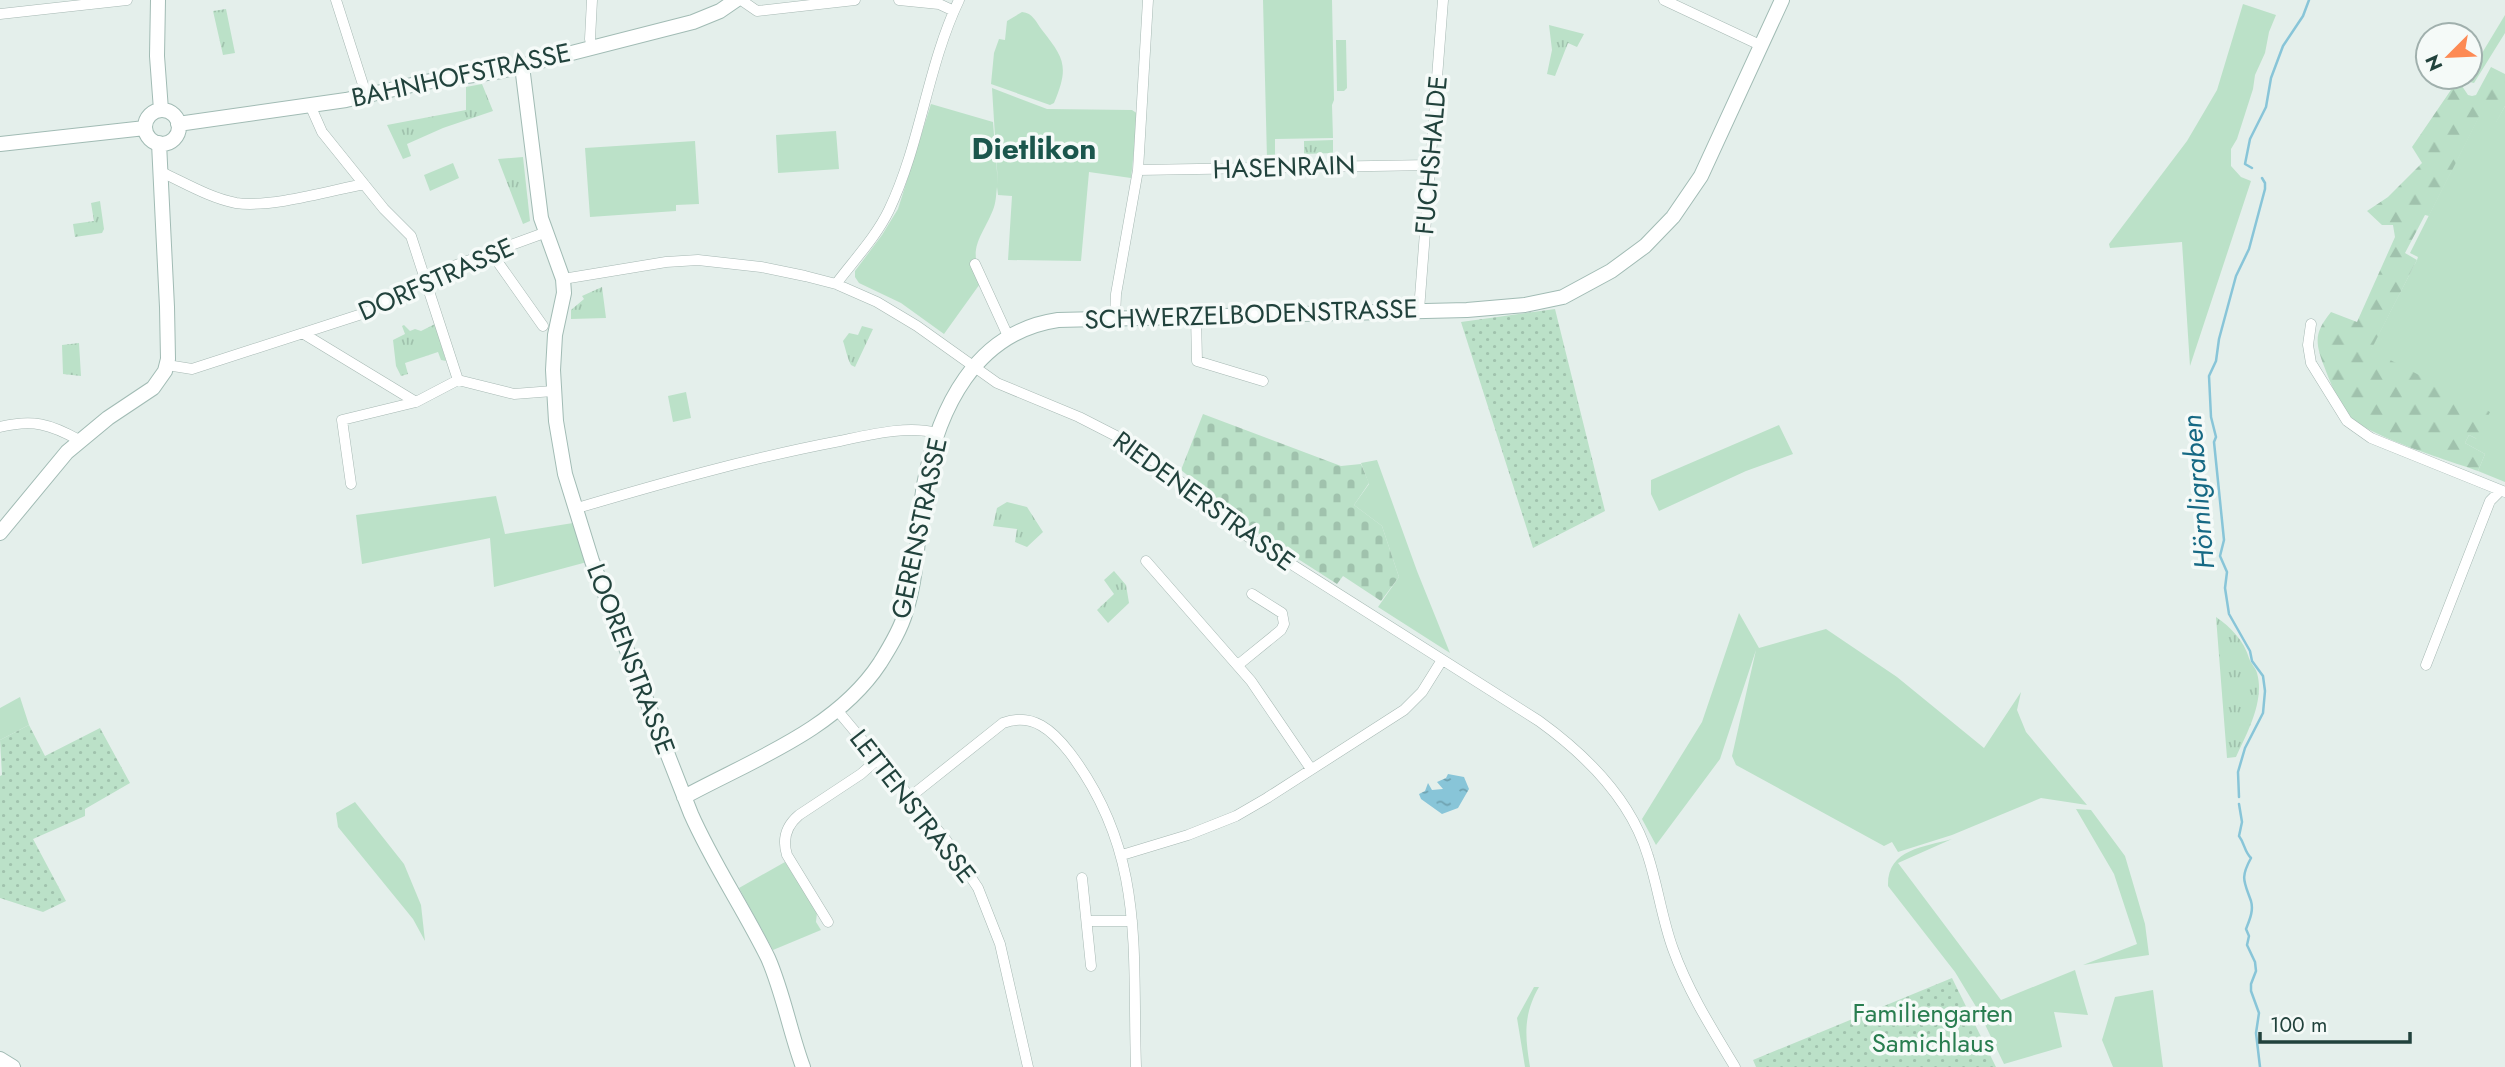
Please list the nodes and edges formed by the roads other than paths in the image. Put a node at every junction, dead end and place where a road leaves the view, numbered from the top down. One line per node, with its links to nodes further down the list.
1 (127, 0): 14 (street)
2 (158, 0): 20 (street)
3 (336, 0): 18 (street)
4 (592, 0): 16 (street)
5 (738, 0): 6 (street); 16 (street, BAHNHOFSTRASSE)
6 (855, 0)
7 (899, 0): 13 (street)
8 (959, 0): 13 (street)
9 (1148, 0): 26 (street)
10 (1443, 0): 25 (street, FUCHSHALDE)
11 (1664, 0): 15 (street)
12 (1782, 0): 15 (street, SCHWERZELBODENSTRASSE)
13 (954, 11): 34 (street)
14 (0, 14)
15 (1760, 45): 35 (street, SCHWERZELBODENSTRASSE)
16 (592, 48): 17 (street, BAHNHOFSTRASSE)
17 (522, 66): 18 (street, BAHNHOFSTRASSE); 29 (street, DORFSTRASSE)
18 (366, 94): 19 (street, BAHNHOFSTRASSE)
19 (310, 105): 21 (street, BAHNHOFSTRASSE); 28 (street)
20 (161, 110): 21 (street); 22 (street)
21 (178, 124): 24 (street)
22 (145, 128): 23 (street); 24 (street)
23 (0, 144)
24 (159, 144): 27 (street)
25 (1431, 164): 26 (street, HASENRAIN); 35 (street, FUCHSHALDE)
26 (1138, 170): 37 (street)
27 (161, 172): 28 (street); 42 (street)
28 (364, 184): 32 (street)
29 (544, 233): 30 (street, DORFSTRASSE); 33 (street, LOORENSTRASSE)
30 (490, 251): 32 (street, DORFSTRASSE); 39 (street)
31 (975, 264): 41 (street)
32 (426, 278): 40 (street, DORFSTRASSE); 44 (street)
33 (563, 279): 34 (street, RIEDENERSTRASSE); 46 (street, LOORENSTRASSE)
34 (836, 284): 43 (street, RIEDENERSTRASSE)
35 (1419, 310): 36 (street, SCHWERZELBODENSTRASSE)
36 (1196, 316): 37 (street, SCHWERZELBODENSTRASSE); 45 (street)
37 (1115, 318): 41 (street, SCHWERZELBODENSTRASSE)
38 (2311, 324): 52 (street)
39 (543, 326)
40 (304, 334): 42 (street, DORFSTRASSE); 47 (street)
41 (1007, 336): 43 (street, SCHWERZELBODENSTRASSE)
42 (167, 365): 50 (street)
43 (973, 368): 49 (street, GERENSTRASSE); 57 (street, RIEDENERSTRASSE)
44 (458, 380): 46 (street); 47 (street)
45 (1263, 381)
46 (553, 391): 53 (street, LOORENSTRASSE)
47 (416, 402): 51 (street)
48 (0, 428): 50 (street)
49 (936, 433): 53 (street); 60 (street, GERENSTRASSE)
50 (79, 440): 54 (street)
51 (351, 484)
52 (2503, 491): 59 (street)
53 (574, 509): 63 (street, LOORENSTRASSE)
54 (0, 533)
55 (1146, 561): 58 (street)
56 (1252, 594): 58 (street)
57 (1442, 660): 62 (street); 76 (street, RIEDENERSTRASSE)
58 (1238, 665): 62 (street)
59 (2426, 665)
60 (837, 710): 61 (street, LETTENSTRASSE); 63 (street, GERENSTRASSE)
61 (878, 759): 64 (street, LETTENSTRASSE); 69 (street)
62 (1311, 769): 65 (street)
63 (684, 797): 73 (street, LOORENSTRASSE)
64 (910, 797): 65 (street); 74 (street, LETTENSTRASSE)
65 (1122, 855): 67 (street)
66 (1082, 878): 68 (street)
67 (1132, 920): 68 (street); 75 (street)
68 (1087, 921): 70 (street)
69 (828, 922)
70 (1091, 966)
71 (0, 1059): 72 (street)
72 (13, 1067)
73 (803, 1067)
74 (1028, 1067)
75 (1136, 1067)
76 (1735, 1067)

